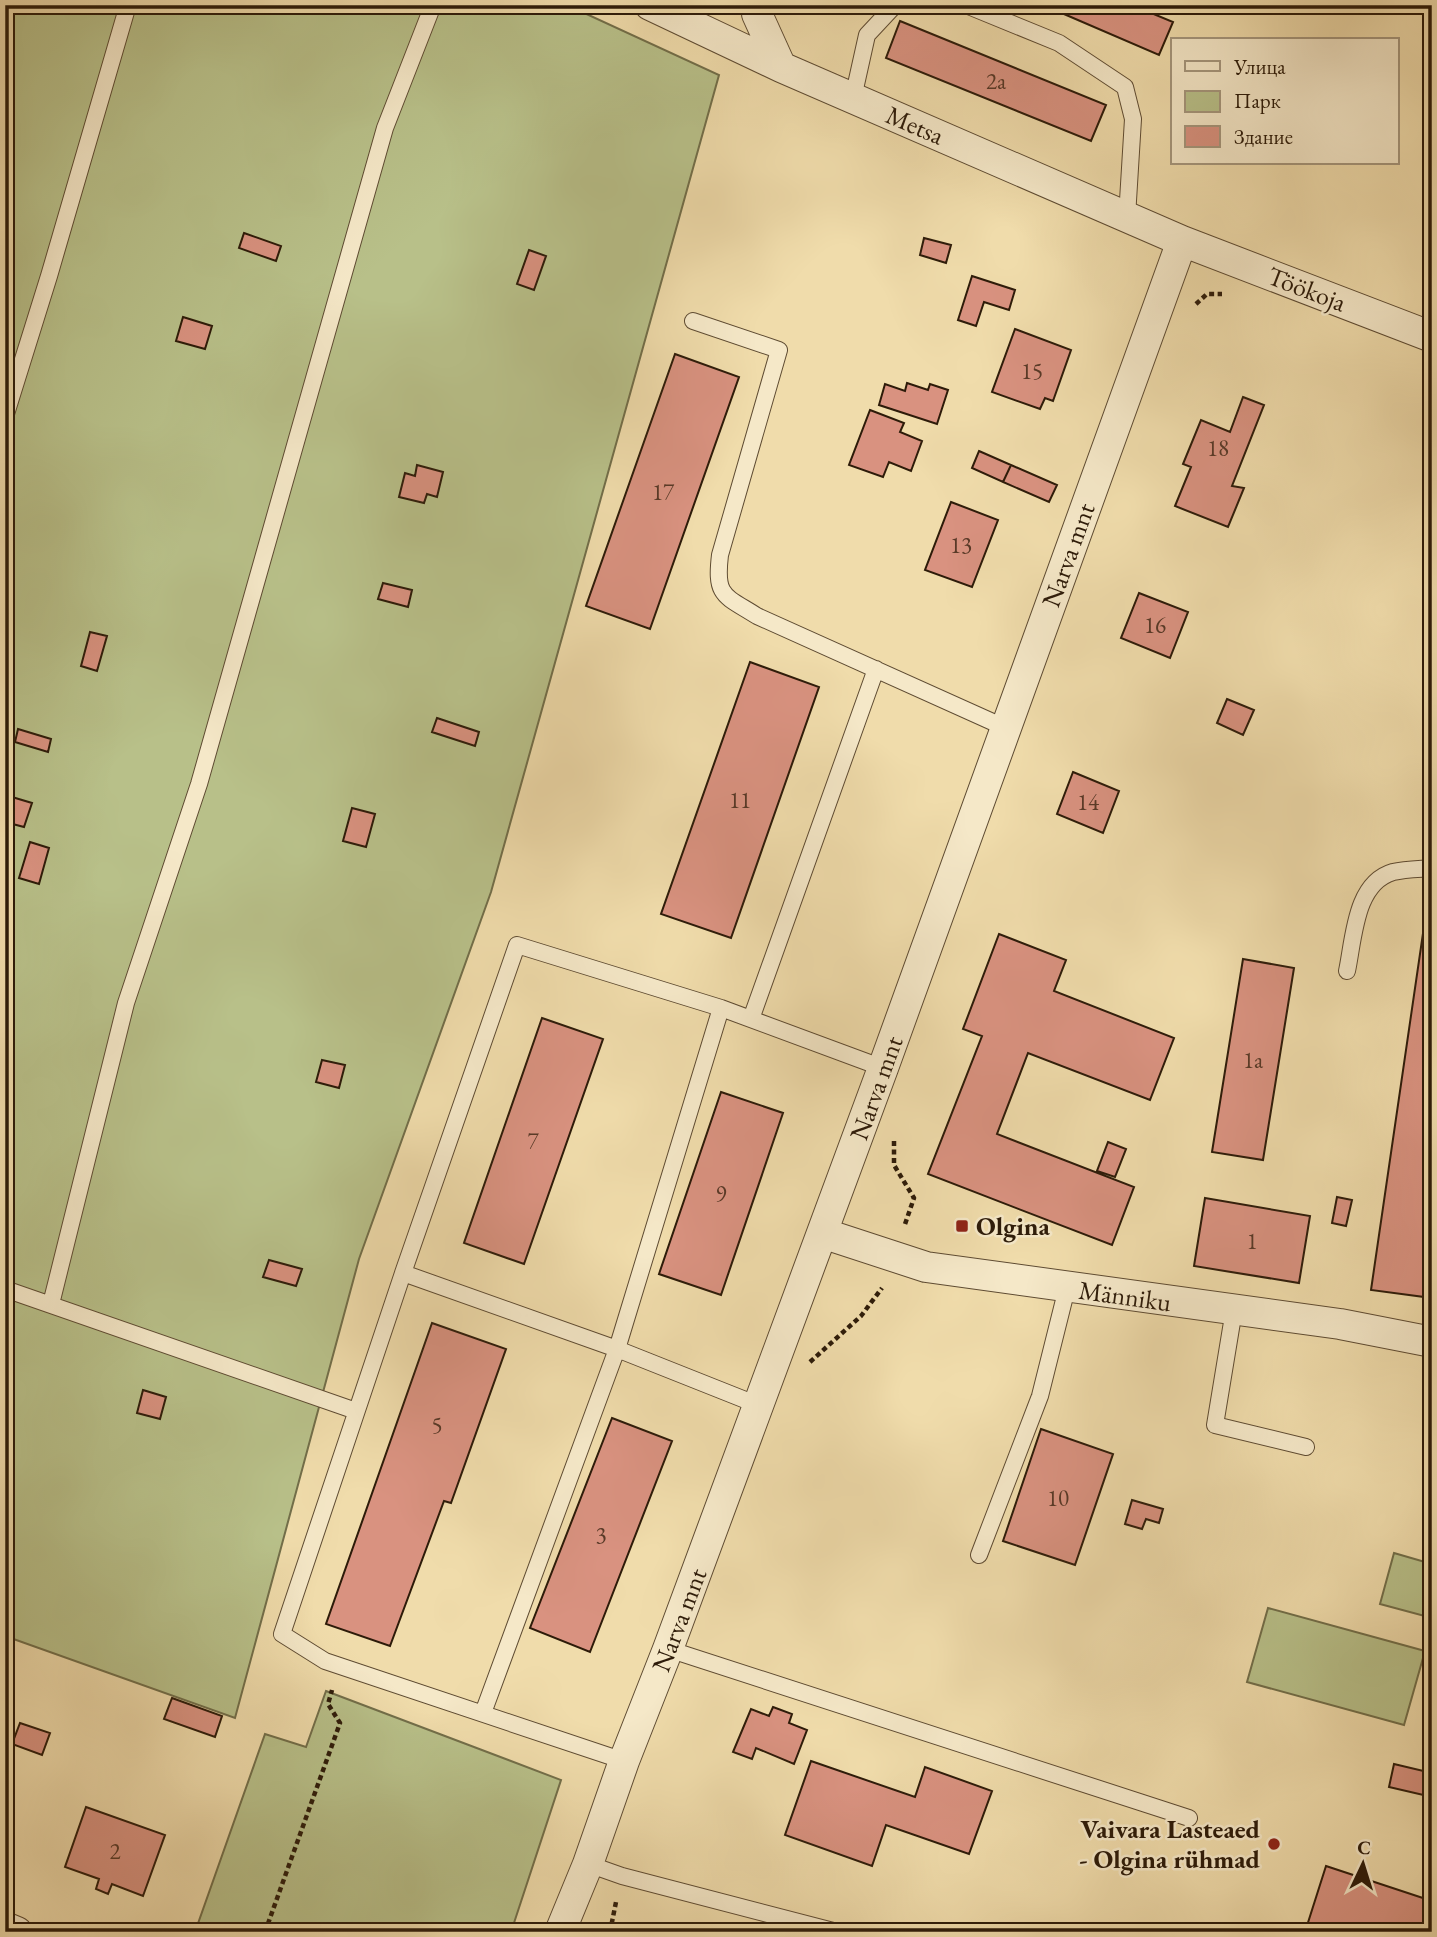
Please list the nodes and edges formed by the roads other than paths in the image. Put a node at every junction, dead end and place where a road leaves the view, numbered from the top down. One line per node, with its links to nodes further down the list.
1 (128, 5): 13 (lane)
2 (433, 5): 25 (lane)
3 (650, 5): 7 (street, Metsa)
4 (758, 5): 7 (street)
5 (895, 5): 8 (lane)
6 (966, 5): 9 (lane)
7 (781, 67): 8 (street, Metsa)
8 (853, 98): 9 (street, Metsa)
9 (1127, 217): 10 (street, Metsa)
10 (1182, 241): 12 (street, Töökoja); 15 (street, Narva mnt)
11 (693, 321): 14 (lane)
12 (1432, 337)
13 (5, 417)
14 (876, 669): 15 (lane); 19 (lane)
15 (1006, 727): 20 (street, Narva mnt)
16 (1432, 868): 17 (lane)
17 (1348, 971)
18 (721, 1008): 19 (lane); 22 (lane); 28 (lane)
19 (751, 1020): 20 (lane)
20 (883, 1068): 21 (street, Narva mnt)
21 (822, 1233): 23 (street, Männiku); 29 (street, Narva mnt)
22 (403, 1273): 28 (lane); 30 (lane)
23 (1067, 1288): 26 (street, Männiku); 32 (lane)
24 (5, 1289): 25 (lane)
25 (51, 1304): 30 (lane)
26 (1234, 1310): 27 (street, Männiku); 31 (lane)
27 (1432, 1342)
28 (617, 1349): 29 (lane); 34 (lane)
29 (758, 1405): 33 (street, Narva mnt)
30 (356, 1411): 34 (lane)
31 (1306, 1447)
32 (979, 1555)
33 (668, 1649): 35 (street, Narva mnt); 36 (lane)
34 (483, 1713): 35 (lane)
35 (624, 1761): 37 (street, Narva mnt)
36 (1189, 1818)
37 (589, 1864): 40 (street, Narva mnt); 41 (lane)
38 (5, 1927): 39 (street)
39 (18, 1932)
40 (560, 1932)
41 (837, 1932)

